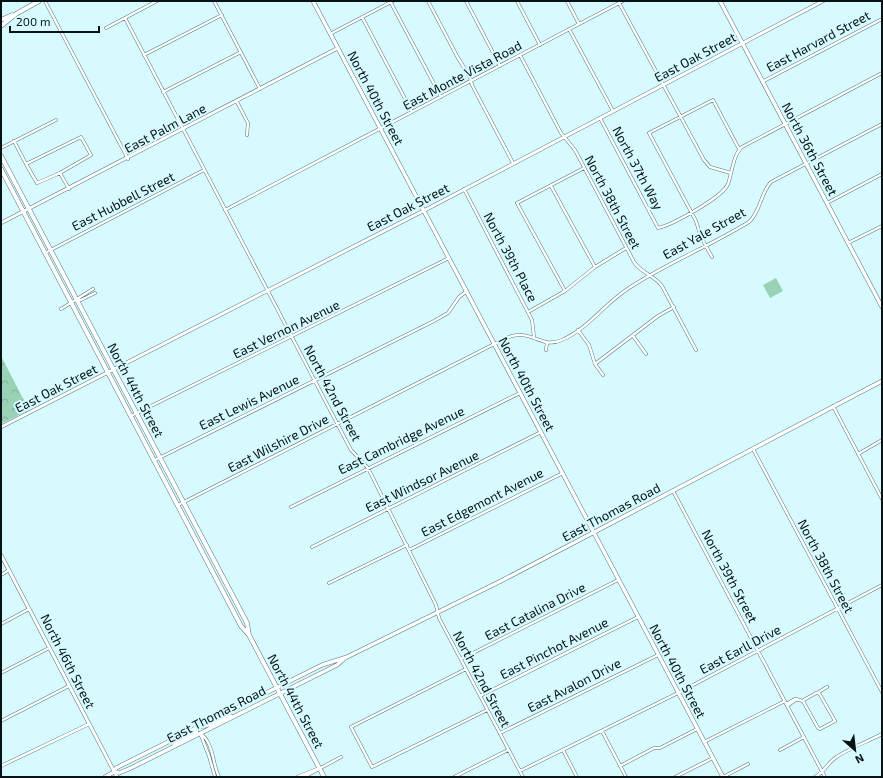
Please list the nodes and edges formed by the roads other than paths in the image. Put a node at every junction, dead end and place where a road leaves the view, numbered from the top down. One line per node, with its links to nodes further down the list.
1 (40, 1): 15 (main road)
2 (45, 1): 56 (street)
3 (157, 1): 18 (street)
4 (214, 1): 16 (street)
5 (313, 1): 25 (main road, North 40th Street)
6 (391, 1): 17 (street); 39 (street)
7 (428, 1): 34 (street)
8 (466, 1): 32 (street)
9 (517, 1): 27 (street)
10 (567, 1): 21 (street)
11 (623, 1): 14 (street, East Monte Vista Road)
12 (720, 1): 26 (main road, North 36th Street)
13 (823, 1): 26 (street, East Oak Street)
14 (618, 2): 21 (street, East Monte Vista Road); 36 (street)
15 (16, 14): 20 (main road); 22 (main road)
16 (222, 15): 29 (street); 30 (street)
17 (362, 17): 25 (street); 42 (street)
18 (125, 18): 23 (street); 30 (street, North 42nd Street)
19 (882, 19): 35 (street, East Harvard Street)
20 (1, 20)
21 (579, 24): 24 (street, East Monte Vista Road)
22 (1, 26)
23 (106, 28)
24 (570, 29): 27 (street, East Monte Vista Road); 41 (street)
25 (330, 34): 28 (main road, North 40th Street)
26 (742, 43): 35 (main road, North 36th Street); 36 (street, East Oak Street)
27 (540, 45): 31 (street, East Monte Vista Road)
28 (338, 48): 37 (street, East Palm Lane); 48 (main road, North 40th Street)
29 (241, 52): 37 (street); 38 (street)
30 (144, 55): 38 (street, North 42nd Street)
31 (520, 55): 32 (street, East Monte Vista Road); 51 (street, North 38th Street)
32 (500, 66): 34 (street, East Monte Vista Road)
33 (882, 73): 46 (street)
34 (471, 81): 39 (street, East Monte Vista Road); 57 (street)
35 (762, 82): 46 (main road, North 36th Street)
36 (662, 85): 41 (street, East Oak Street); 43 (street)
37 (260, 89): 40 (street, East Palm Lane)
38 (163, 92): 49 (street, North 42nd Street)
39 (441, 97): 42 (street, East Monte Vista Road)
40 (236, 102): 49 (street, East Palm Lane); 50 (street)
41 (613, 111): 44 (street, East Oak Street)
42 (412, 112): 48 (street, East Monte Vista Road)
43 (682, 116): 54 (street); 64 (street); 74 (street)
44 (600, 118): 51 (street, East Oak Street); 74 (street, North 37th Way)
45 (56, 120): 52 (street)
46 (785, 124): 54 (street); 59 (main road, North 36th Street)
47 (882, 124): 59 (street, East Yale Street)
48 (381, 128): 71 (street, East Monte Vista Road); 72 (main road, North 40th Street)
49 (183, 130): 56 (street, East Palm Lane); 62 (street, North 42nd Street)
50 (247, 135)
51 (564, 137): 57 (street, East Oak Street); 60 (street, North 38th Street)
52 (14, 142): 53 (street); 58 (street)
53 (1, 148)
54 (739, 149): 64 (street)
55 (1, 156): 70 (main road, North 44th Street)
56 (128, 159): 67 (street, East Palm Lane)
57 (513, 163): 68 (street, East Oak Street)
58 (26, 164): 63 (street); 63 (street)
59 (806, 164): 69 (main road, North 36th Street); 78 (street, East Yale Street)
60 (584, 168): 66 (street); 79 (street, North 38th Street)
61 (1, 169): 73 (main road, North 44th Street)
62 (204, 170): 71 (street, North 42nd Street); 80 (street, East Hubbell Street)
63 (60, 173): 67 (street)
64 (731, 174): 74 (street)
65 (882, 174): 69 (street)
66 (550, 186): 84 (street); 89 (street)
67 (69, 189): 70 (street, East Palm Lane)
68 (464, 189): 72 (street, East Oak Street); 95 (street, North 39th Place)
69 (827, 203): 77 (main road, North 36th Street)
70 (29, 210): 73 (street, East Palm Lane); 80 (main road, North 44th Street)
71 (224, 210): 87 (street, North 42nd Street)
72 (424, 210): 83 (main road, North 40th Street); 87 (street, East Oak Street)
73 (24, 212): 75 (street, East Palm Lane); 81 (main road, North 44th Street)
74 (691, 212): 78 (street)
75 (1, 224)
76 (882, 226): 77 (street)
77 (848, 243): 93 (main road, North 36th Street)
78 (706, 245): 82 (street); 85 (street, East Yale Street)
79 (626, 248): 84 (street); 85 (street, North 38th Street)
80 (51, 250): 81 (street, East Hubbell Street); 91 (main road, North 44th Street)
81 (45, 253): 91 (main road, North 44th Street)
82 (712, 257)
83 (449, 258): 88 (main road, North 40th Street); 99 (street, East Vernon Avenue)
84 (595, 267): 89 (street)
85 (650, 275): 92 (street, North 38th Street); 96 (street, East Yale Street)
86 (94, 289): 91 (street)
87 (267, 291): 99 (street, North 42nd Street); 106 (street, East Oak Street)
88 (467, 291): 101 (main road, North 40th Street); 109 (street, East Lewis Avenue)
89 (565, 291): 95 (street)
90 (95, 293): 91 (street)
91 (74, 302): 94 (street); 106 (main road, North 44th Street); 107 (main road, North 44th Street)
92 (674, 307): 98 (street); 103 (street, North 38th Street)
93 (882, 307)
94 (60, 308)
95 (528, 312): 97 (street, North 39th Place)
96 (578, 330): 100 (street, East Yale Street); 105 (street)
97 (534, 336): 100 (street); 101 (street)
98 (633, 336): 104 (street); 105 (street)
99 (292, 338): 109 (street, North 42nd Street); 113 (street, East Vernon Avenue)
100 (547, 343): 102 (street)
101 (495, 344): 111 (main road, North 40th Street); 115 (street, East Wilshire Drive)
102 (546, 350)
103 (696, 350)
104 (646, 354)
105 (595, 364): 108 (street)
106 (113, 369): 107 (street, East Oak Street); 113 (main road, North 44th Street)
107 (108, 372): 114 (main road, North 44th Street); 116 (street, East Oak Street)
108 (603, 375)
109 (315, 381): 115 (street, North 42nd Street); 121 (street, East Lewis Avenue)
110 (882, 381): 112 (main road, East Thomas Road)
111 (520, 392): 117 (main road, North 40th Street); 123 (street, East Cambridge Avenue)
112 (833, 406): 119 (main road, East Thomas Road); 120 (street)
113 (137, 414): 114 (street, East Vernon Avenue); 121 (main road, North 44th Street)
114 (131, 416): 122 (main road, North 44th Street)
115 (337, 424): 123 (street, North 42nd Street); 127 (street, East Wilshire Drive)
116 (1, 427)
117 (542, 432): 124 (main road, North 40th Street); 130 (street, East Windsor Avenue)
118 (882, 440): 120 (street)
119 (753, 449): 125 (main road, East Thomas Road); 144 (street, North 38th Street)
120 (858, 454): 126 (street)
121 (160, 457): 122 (street, East Lewis Avenue); 127 (main road, North 44th Street)
122 (155, 460): 128 (main road, North 44th Street)
123 (368, 468): 129 (street, East Cambridge Avenue); 130 (street, North 42nd Street)
124 (563, 473): 133 (main road, North 40th Street); 136 (street, East Edgemont Avenue)
125 (673, 491): 133 (main road, East Thomas Road); 150 (street, North 39th Street)
126 (882, 499)
127 (184, 503): 128 (street, East Wilshire Drive); 131 (main road, North 44th Street)
128 (178, 505): 132 (main road, North 44th Street)
129 (291, 507)
130 (390, 509): 134 (street, North 42nd Street); 135 (street, East Windsor Avenue)
131 (198, 529): 132 (street); 148 (main road, North 44th Street)
132 (192, 532): 148 (main road, North 44th Street)
133 (594, 533): 140 (main road, North 40th Street); 145 (main road, East Thomas Road)
134 (407, 545): 136 (street, North 42nd Street); 141 (street, East Edgemont Avenue)
135 (312, 546)
136 (409, 550): 145 (street, North 42nd Street)
137 (1, 554): 138 (street, North 46th Street)
138 (9, 570): 139 (street); 143 (street, North 46th Street)
139 (1, 574)
140 (618, 580): 146 (main road, North 40th Street); 153 (street, East Catalina Drive)
141 (329, 583)
142 (882, 585): 144 (street, East Earll Drive)
143 (29, 609): 147 (street); 149 (street, North 46th Street)
144 (838, 609): 150 (street, East Earll Drive); 159 (street, North 38th Street)
145 (438, 612): 152 (main road, East Thomas Road); 153 (street, North 42nd Street)
146 (638, 617): 151 (main road, North 40th Street); 163 (street, East Pinchot Avenue)
147 (1, 624)
148 (250, 635): 157 (main road, North 44th Street)
149 (49, 648): 155 (street); 156 (street, North 46th Street)
150 (758, 650): 161 (street, East Earll Drive); 165 (street, North 39th Street)
151 (658, 655): 161 (main road, North 40th Street); 174 (street, East Avalon Drive)
152 (347, 656): 157 (main road, East Thomas Road); 160 (main road, East Thomas Road)
153 (461, 659): 154 (street, North 42nd Street)
154 (466, 669): 163 (street, North 42nd Street); 166 (street)
155 (1, 673)
156 (69, 686): 168 (street); 169 (street, North 46th Street)
157 (277, 687): 160 (main road, North 44th Street); 170 (main road, East Thomas Road)
158 (827, 687): 162 (street)
159 (882, 692)
160 (280, 693): 167 (main road, East Thomas Road); 187 (main road, North 44th Street)
161 (678, 693): 171 (main road, North 40th Street); 172 (street, East Earll Drive)
162 (816, 693): 164 (street); 164 (street)
163 (480, 696): 166 (street, North 42nd Street)
164 (802, 701): 165 (street)
165 (786, 704): 176 (street, North 39th Street); 177 (street)
166 (487, 710): 174 (street, North 42nd Street)
167 (236, 715): 170 (main road); 173 (main road, East Thomas Road)
168 (1, 721)
169 (89, 724): 185 (street); 188 (street, North 46th Street)
170 (199, 726): 178 (main road); 188 (main road, East Thomas Road)
171 (698, 730): 177 (main road, North 40th Street); 186 (street)
172 (602, 731): 180 (street, East Earll Drive); 186 (street)
173 (200, 733): 178 (main road, East Thomas Road); 193 (street); 194 (street)
174 (500, 734): 179 (street, North 42nd Street)
175 (882, 734): 190 (street)
176 (804, 737): 181 (street); 190 (street, North 39th Street)
177 (704, 742): 183 (main road, North 40th Street)
178 (170, 748): 188 (main road, East Thomas Road)
179 (508, 750): 189 (street, North 42nd Street); 198 (street)
180 (563, 750): 189 (street, East Earll Drive); 200 (street)
181 (780, 750)
182 (341, 758): 187 (street)
183 (713, 758): 202 (street); 203 (main road, North 40th Street)
184 (748, 764): 203 (street)
185 (1, 766)
186 (620, 766): 201 (street)
187 (320, 769): 195 (street); 196 (street); 197 (main road, North 44th Street)
188 (114, 772): 191 (main road, East Thomas Road); 192 (street, North 46th Street)
189 (520, 772): 199 (street, North 42nd Street)
190 (822, 773): 204 (street); 205 (street, North 39th Street)
191 (105, 777)
192 (117, 777)
193 (215, 777)
194 (219, 777)
195 (297, 777)
196 (304, 777)
197 (324, 777)
198 (454, 777)
199 (523, 777)
200 (577, 777)
201 (626, 777)
202 (675, 777)
203 (723, 777)
204 (815, 777)
205 (825, 777)

